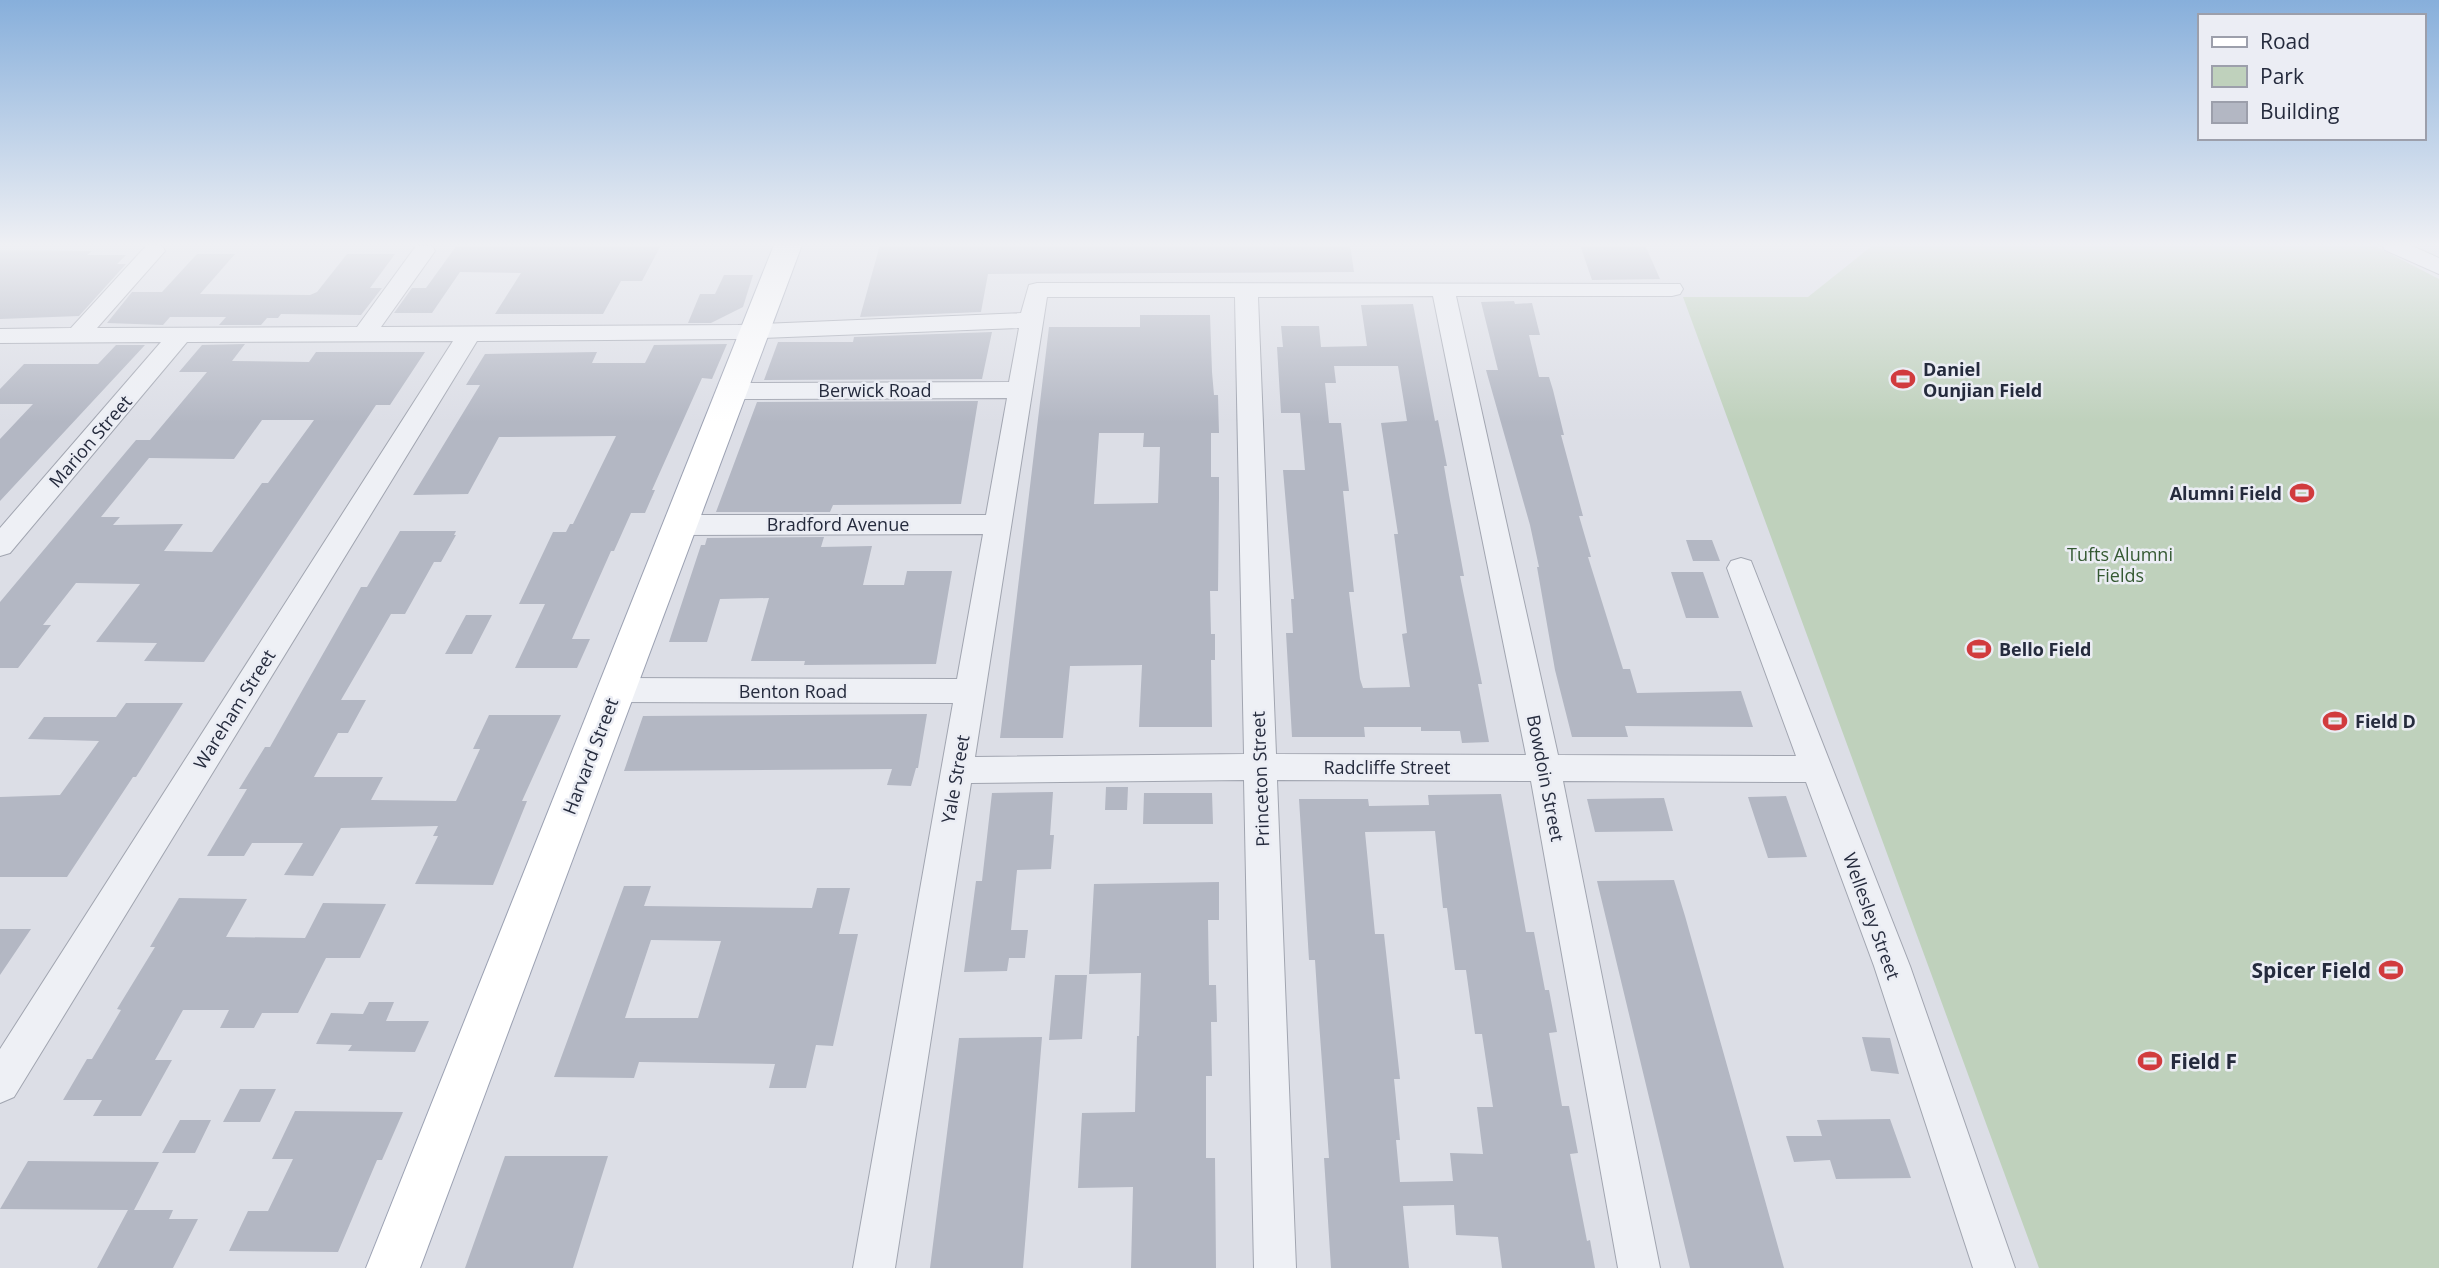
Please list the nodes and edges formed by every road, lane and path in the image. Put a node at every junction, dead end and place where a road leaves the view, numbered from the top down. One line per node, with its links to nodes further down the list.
1 (106, 304): 11 (street)
2 (386, 304): 9 (street)
3 (765, 304): 8 (main road, Harvard Street)
4 (1046, 304): 7 (street)
5 (1247, 304): 22 (street, Princeton Street)
6 (1446, 304): 23 (street, Bowdoin Street)
7 (1035, 305): 8 (street); 14 (street, Yale Street)
8 (755, 331): 10 (street); 15 (main road, Harvard Street)
9 (364, 334): 10 (street); 12 (street)
10 (469, 334): 26 (street, Wareham Street)
11 (78, 335): 12 (street); 13 (street)
12 (180, 335): 18 (street, Marion Street)
13 (0, 337)
14 (1020, 390): 15 (street, Berwick Road); 16 (street, Yale Street)
15 (730, 391): 17 (main road, Harvard Street)
16 (998, 524): 17 (street, Bradford Avenue); 21 (street, Yale Street)
17 (678, 525): 20 (main road, Harvard Street)
18 (0, 546)
19 (1741, 568): 24 (street, Wellesley Street)
20 (616, 690): 21 (street, Benton Road); 27 (main road, Harvard Street)
21 (970, 691): 25 (street, Yale Street)
22 (1259, 766): 23 (street, Radcliffe Street); 25 (street, Radcliffe Street); 29 (street, Princeton Street)
23 (1545, 767): 24 (street, Radcliffe Street); 30 (street, Bowdoin Street)
24 (1818, 769): 31 (street, Wellesley Street)
25 (957, 770): 28 (street, Yale Street)
26 (0, 1084)
27 (393, 1268)
28 (874, 1268)
29 (1275, 1268)
30 (1639, 1268)
31 (1994, 1268)

